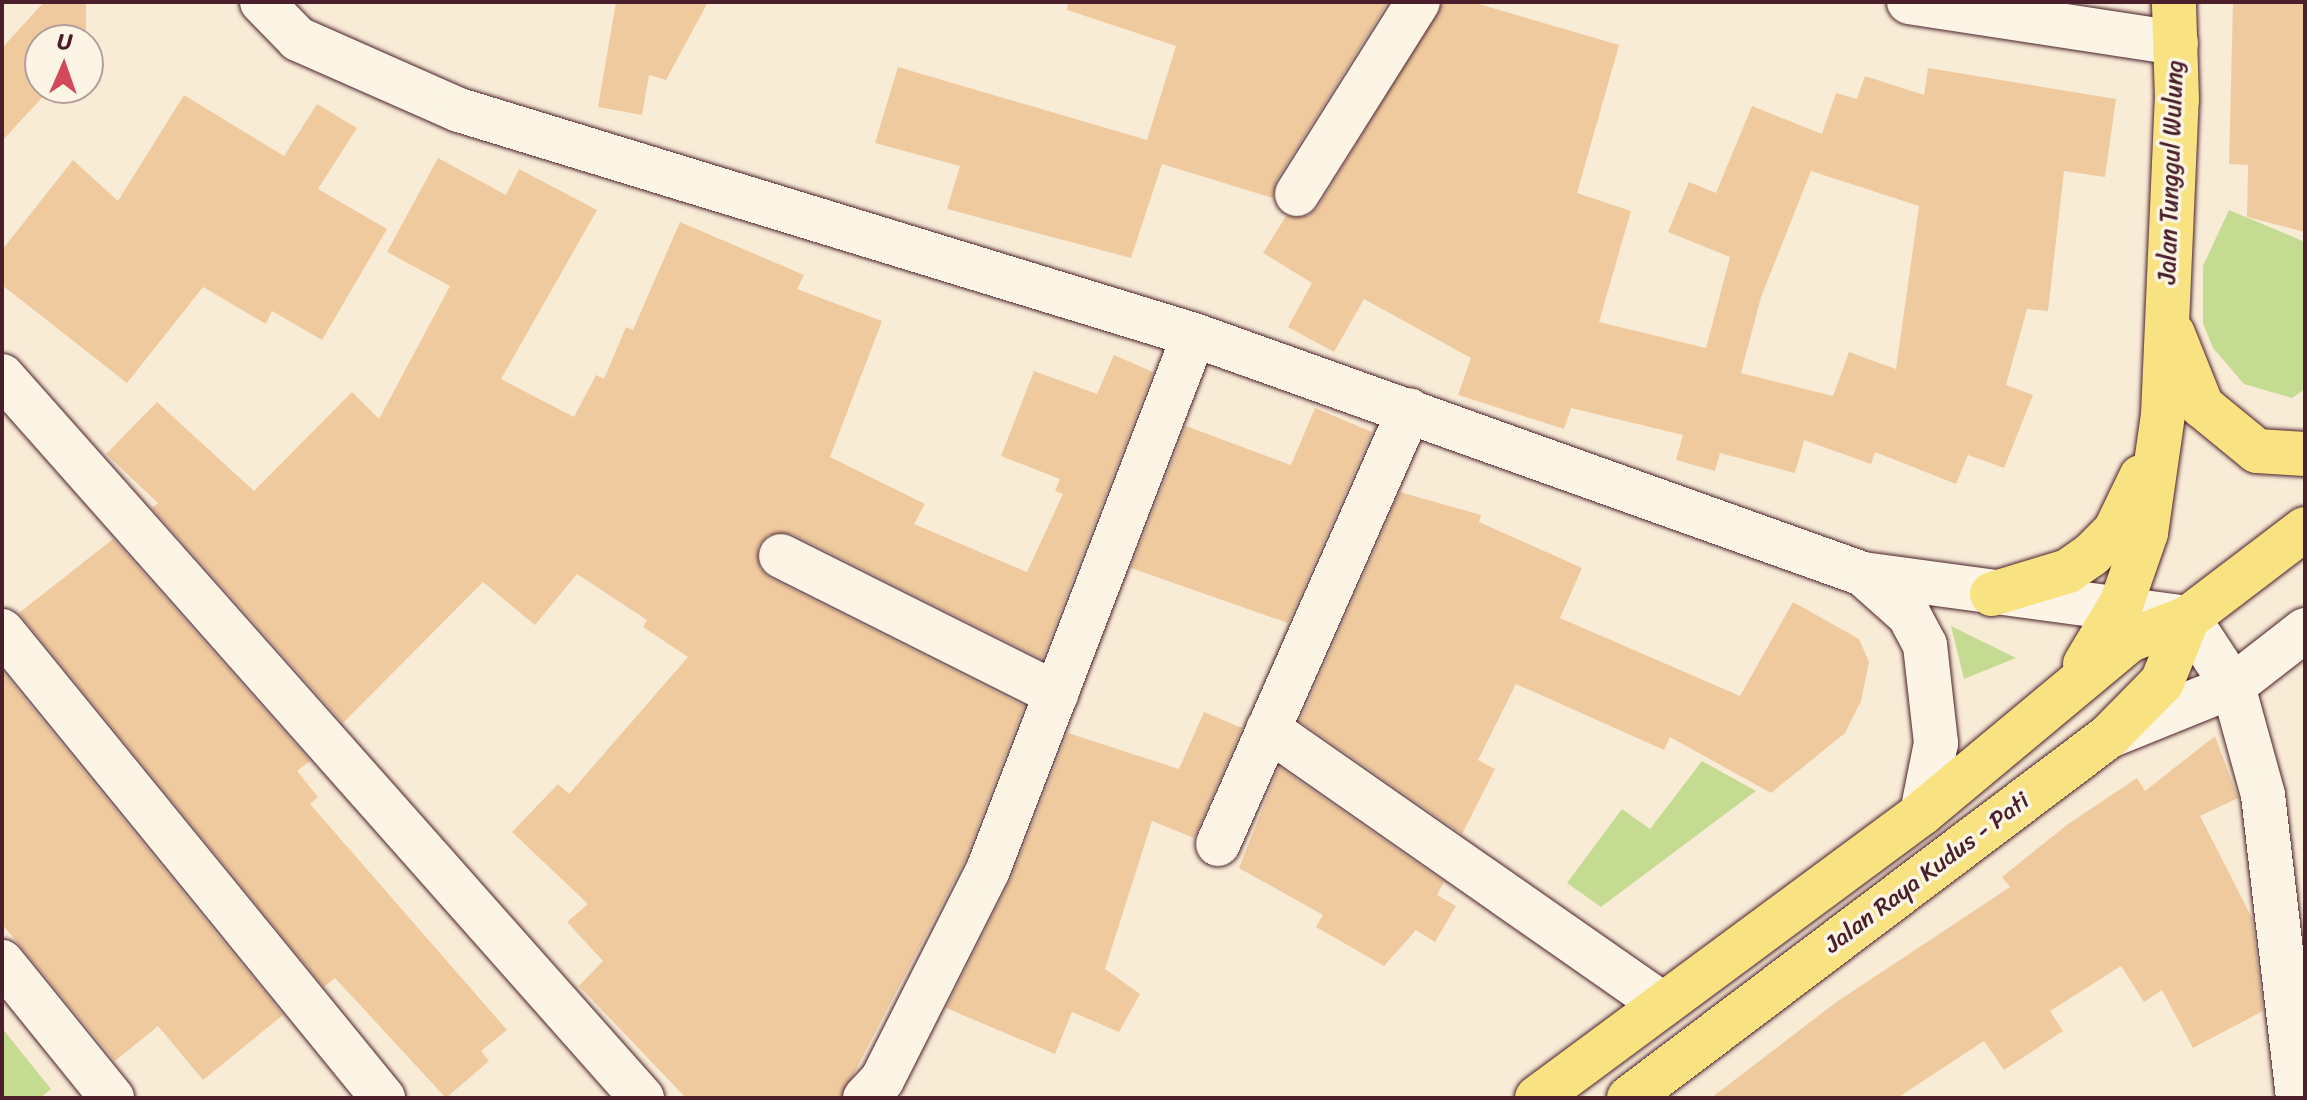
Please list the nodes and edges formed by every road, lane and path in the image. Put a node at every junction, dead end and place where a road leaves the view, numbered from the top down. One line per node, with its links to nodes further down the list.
1 (262, 2): 7 (street)
2 (1418, 2): 5 (street)
3 (1909, 2): 4 (street)
4 (2175, 23): 6 (main road, Jalan Tunggul Wulung)
5 (1297, 194)
6 (2165, 326): 10 (main road, Jalan Tunggul Wulung); 11 (main road)
7 (1194, 335): 9 (street); 22 (street)
8 (2, 376): 31 (street)
9 (1409, 410): 14 (street); 23 (street)
10 (2163, 415): 15 (main road); 16 (main road)
11 (2305, 454)
12 (2305, 529): 17 (main road)
13 (781, 556): 22 (street)
14 (1863, 574): 15 (street); 25 (street)
15 (1992, 594): 16 (street)
16 (2118, 609): 17 (street); 20 (main road)
17 (2188, 618): 20 (main road); 21 (street); 24 (main road, Jalan Raya Kudus - Pati)
18 (2305, 630): 21 (street)
19 (2, 631): 30 (street)
20 (2072, 685): 25 (main road)
21 (2233, 686): 24 (street); 35 (street)
22 (1056, 694): 32 (street)
23 (1268, 729): 26 (street); 28 (street)
24 (2109, 736): 34 (main road, Jalan Raya Kudus - Pati)
25 (1922, 813): 28 (main road)
26 (1218, 844)
27 (2, 962): 29 (street)
28 (1662, 1004): 33 (main road)
29 (112, 1098)
30 (383, 1098)
31 (642, 1098)
32 (865, 1098)
33 (1537, 1098)
34 (1629, 1098)
35 (2298, 1098)

